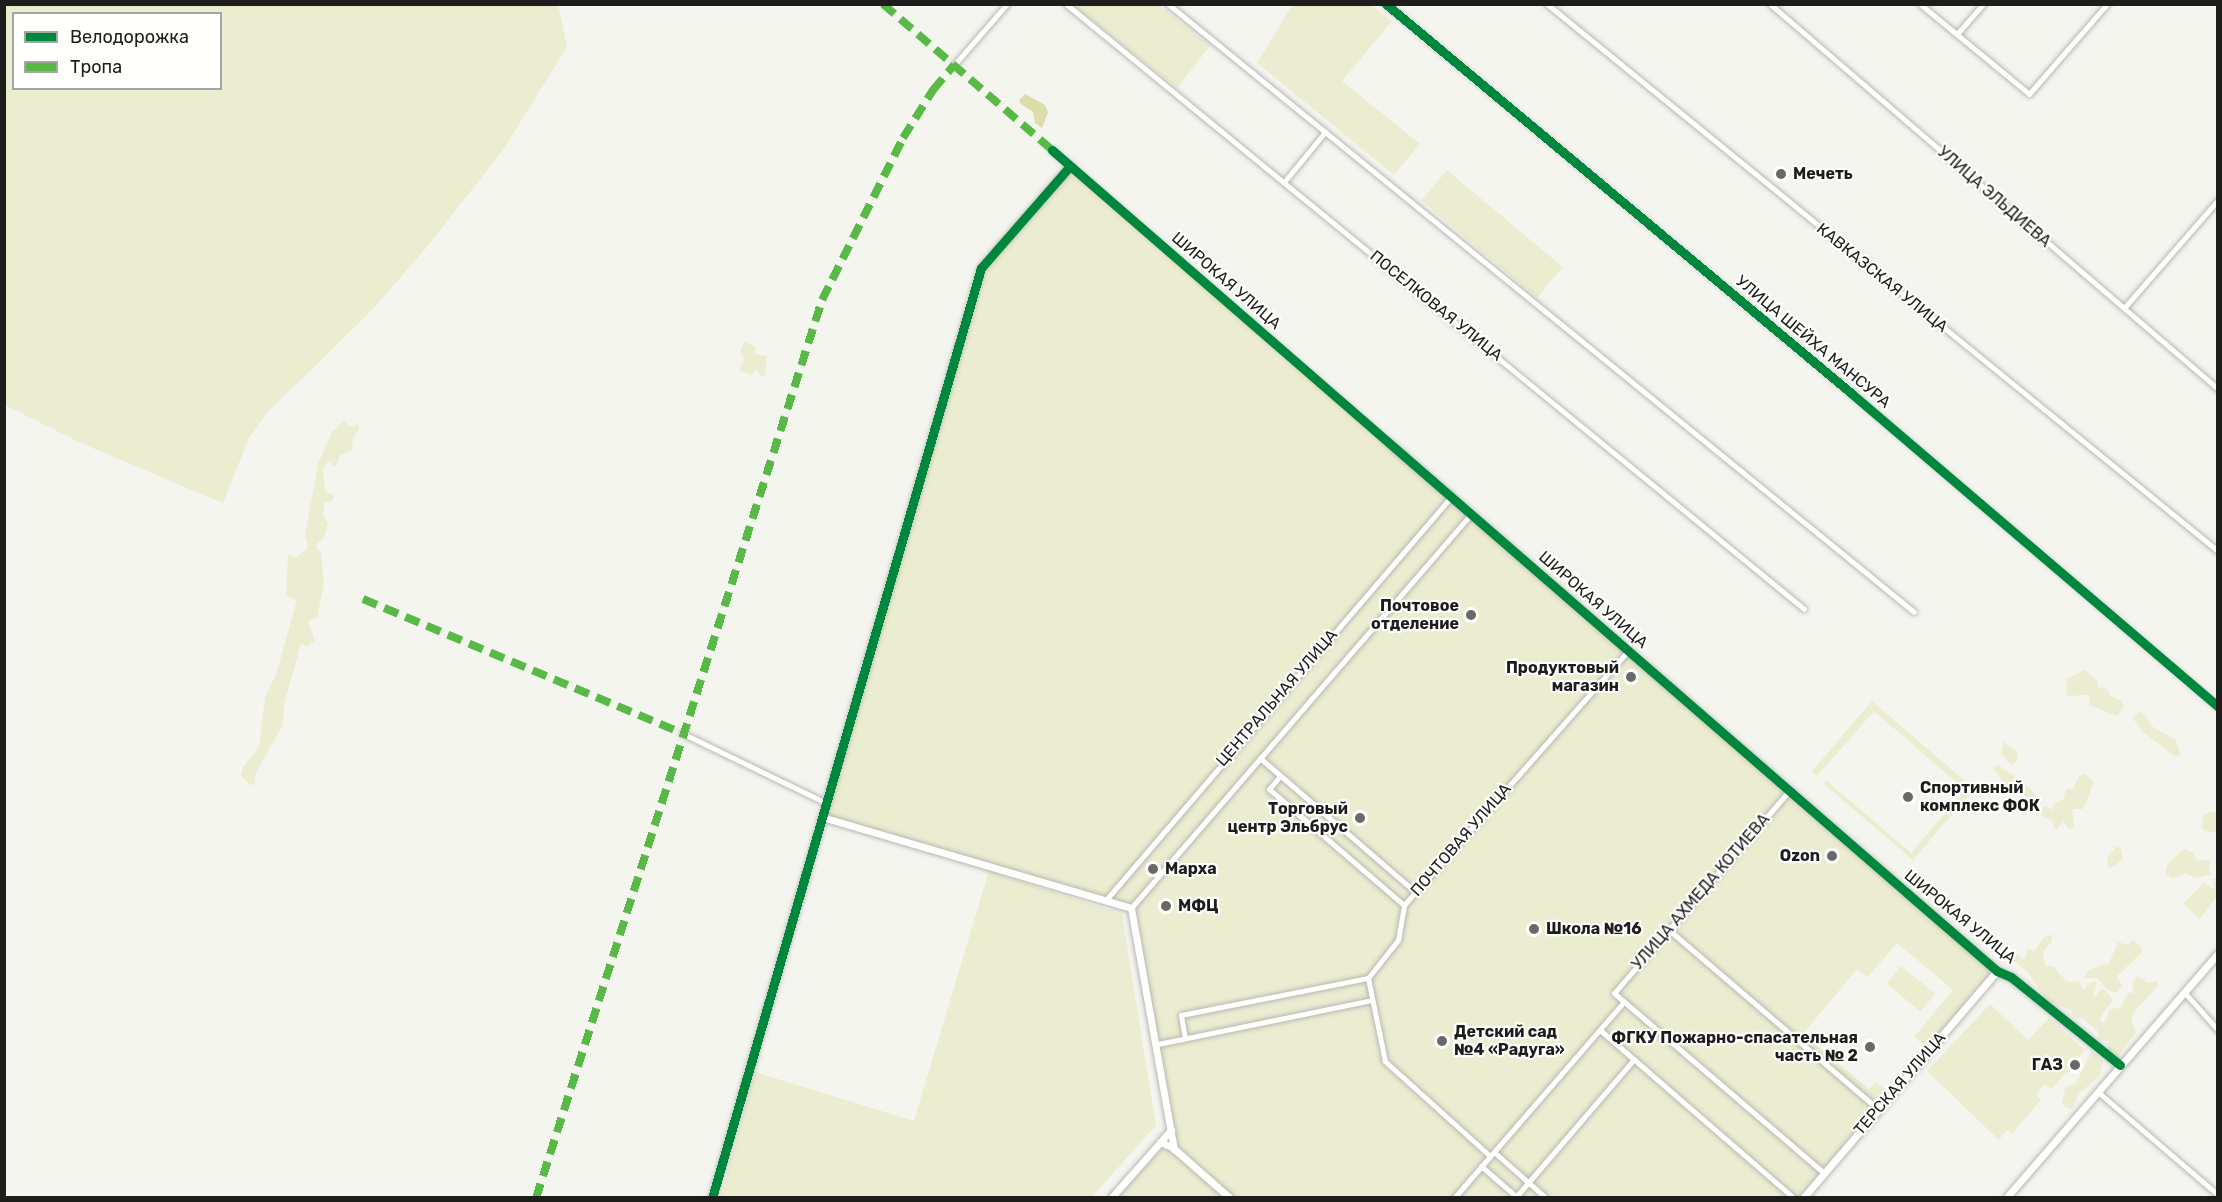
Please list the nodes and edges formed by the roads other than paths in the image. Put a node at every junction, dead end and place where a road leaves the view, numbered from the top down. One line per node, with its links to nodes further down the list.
1 (1008, 4): 11 (street)
2 (1066, 4): 15 (street, ПОСЕЛКОВАЯ УЛИЦА)
3 (1168, 4): 12 (street)
4 (1386, 4): 26 (street, УЛИЦА ШЕЙХА МАНСУРА)
5 (1547, 4): 22 (street, КАВКАЗСКАЯ УЛИЦА)
6 (1770, 4): 17 (street, УЛИЦА ЭЛЬДИЕВА)
7 (1920, 4): 10 (street)
8 (1983, 4): 10 (street)
9 (2107, 4): 10 (street)
10 (1957, 34)
11 (954, 65)
12 (1325, 132): 15 (street); 24 (street)
13 (1052, 150): 14 (street, ШИРОКАЯ УЛИЦА)
14 (1070, 166): 19 (street, ШИРОКАЯ УЛИЦА); 31 (street)
15 (1284, 182): 23 (street, ПОСЕЛКОВАЯ УЛИЦА)
16 (2217, 200): 17 (street)
17 (2124, 308): 18 (street, УЛИЦА ЭЛЬДИЕВА)
18 (2217, 389)
19 (1389, 443): 20 (street, ШИРОКАЯ УЛИЦА)
20 (1451, 497): 21 (street, ШИРОКАЯ УЛИЦА); 34 (street, ЦЕНТРАЛЬНАЯ УЛИЦА)
21 (1471, 514): 25 (street, ШИРОКАЯ УЛИЦА); 28 (street, ЦЕНТРАЛЬНАЯ УЛИЦА)
22 (2217, 551)
23 (1804, 609)
24 (1914, 612)
25 (1628, 651): 30 (street, ШИРОКАЯ УЛИЦА); 33 (street, ПОЧТОВАЯ УЛИЦА)
26 (2217, 706)
27 (682, 733): 31 (street)
28 (1260, 758): 29 (street); 36 (street, ЦЕНТРАЛЬНАЯ УЛИЦА)
29 (1280, 776): 33 (street); 35 (street)
30 (1789, 791): 37 (street, УЛИЦА АХМЕДА КОТИЕВА); 39 (street, ШИРОКАЯ УЛИЦА)
31 (826, 803): 32 (street)
32 (822, 817): 34 (street); 60 (street)
33 (1415, 892): 35 (street, ПОЧТОВАЯ УЛИЦА)
34 (1105, 901): 36 (street)
35 (1404, 905): 40 (street, ПОЧТОВАЯ УЛИЦА)
36 (1131, 908): 47 (street)
37 (1669, 930): 43 (street, УЛИЦА АХМЕДА КОТИЕВА); 51 (street)
38 (2217, 953): 41 (street)
39 (1998, 971): 49 (street, ШИРОКАЯ УЛИЦА); 51 (street, ТЕРСКАЯ УЛИЦА)
40 (1368, 978): 42 (street); 46 (street)
41 (2184, 992): 45 (street); 49 (street)
42 (1372, 1000): 46 (street); 55 (street)
43 (1624, 1002): 44 (street); 57 (street)
44 (1600, 1030): 48 (street); 55 (street)
45 (2217, 1030)
46 (1185, 1038): 47 (street)
47 (1158, 1044): 52 (street)
48 (1634, 1059): 58 (street); 66 (street)
49 (2120, 1065): 50 (street)
50 (2098, 1092): 59 (street); 68 (street)
51 (1879, 1110): 57 (street, ТЕРСКАЯ УЛИЦА)
52 (1171, 1130): 53 (street); 54 (street)
53 (1160, 1142): 54 (street); 61 (street)
54 (1174, 1149): 62 (street)
55 (1492, 1154): 56 (street); 58 (street)
56 (1481, 1166): 63 (street); 64 (street)
57 (1824, 1173): 67 (street, ТЕРСКАЯ УЛИЦА)
58 (1528, 1182): 64 (street); 65 (street)
59 (2217, 1195)
60 (712, 1197)
61 (1111, 1197)
62 (1230, 1197)
63 (1454, 1197)
64 (1516, 1197)
65 (1546, 1197)
66 (1794, 1197)
67 (1803, 1197)
68 (2006, 1197)

